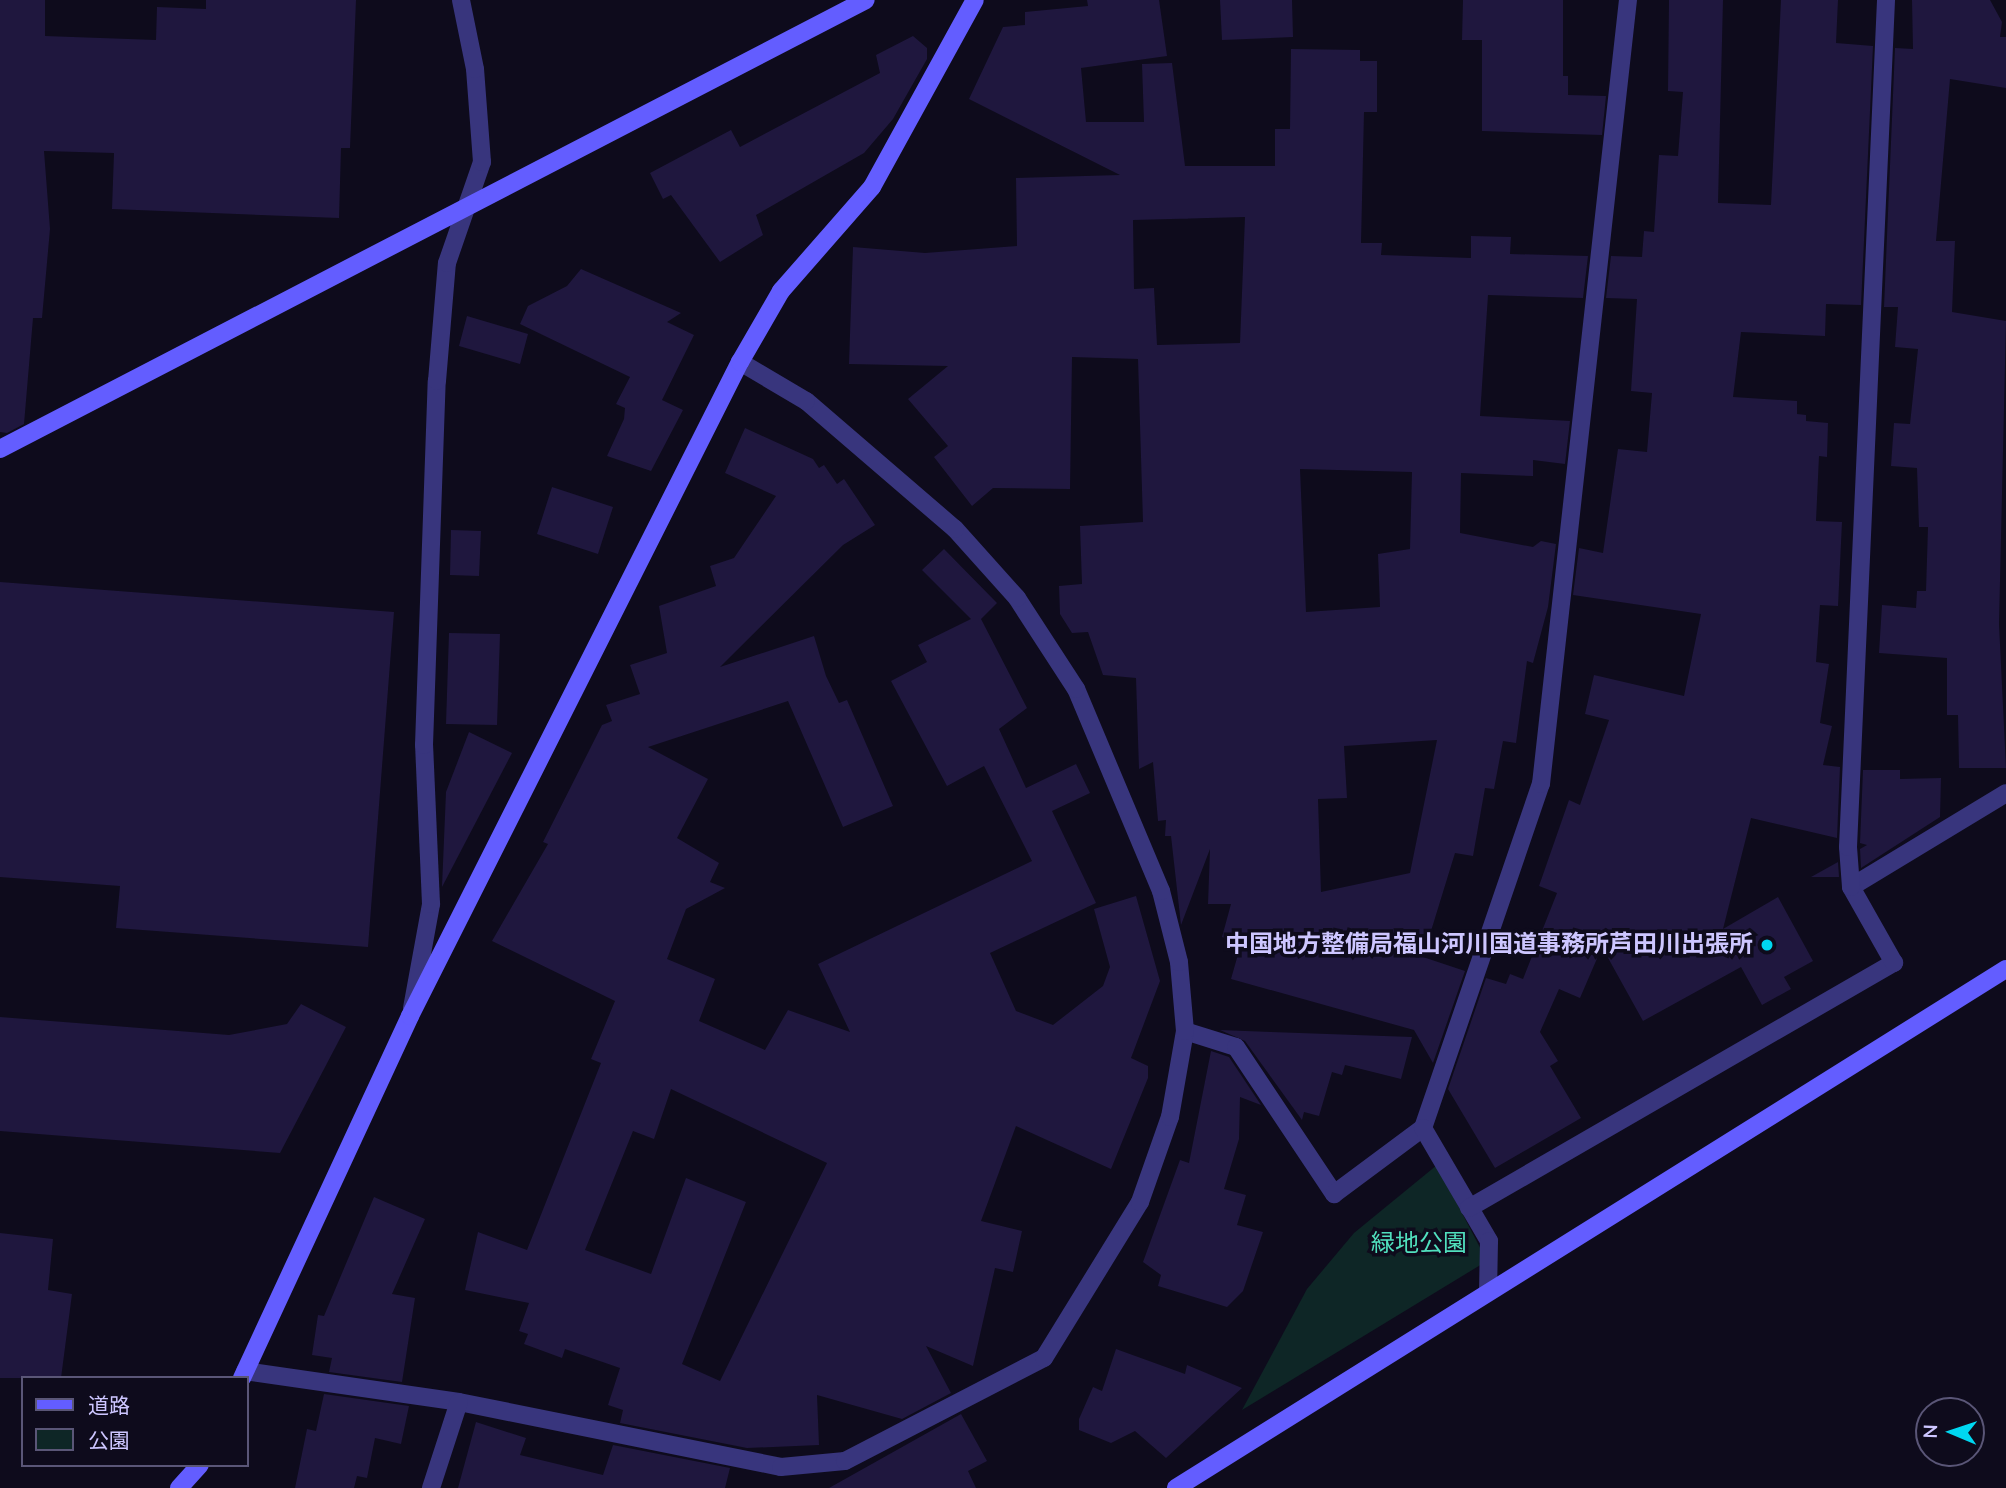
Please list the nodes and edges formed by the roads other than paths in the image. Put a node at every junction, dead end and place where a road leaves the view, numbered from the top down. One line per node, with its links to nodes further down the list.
1 (461, 0): 6 (street)
2 (866, 0): 6 (street)
3 (975, 0): 7 (street)
4 (1628, 0): 14 (street)
5 (1886, 0): 10 (street)
6 (465, 210): 8 (street); 12 (street)
7 (740, 362): 12 (street); 13 (street)
8 (0, 449)
9 (2006, 793): 10 (street)
10 (1851, 887): 15 (street)
11 (2006, 969): 16 (street)
12 (410, 1016): 17 (street)
13 (1185, 1031): 14 (street); 18 (street)
14 (1423, 1128): 15 (street)
15 (1469, 1208): 16 (street)
16 (1488, 1292): 22 (street)
17 (244, 1374): 18 (street)
18 (459, 1402): 21 (street)
19 (198, 1467): 20 (street)
20 (179, 1488)
21 (431, 1488)
22 (1176, 1488)

